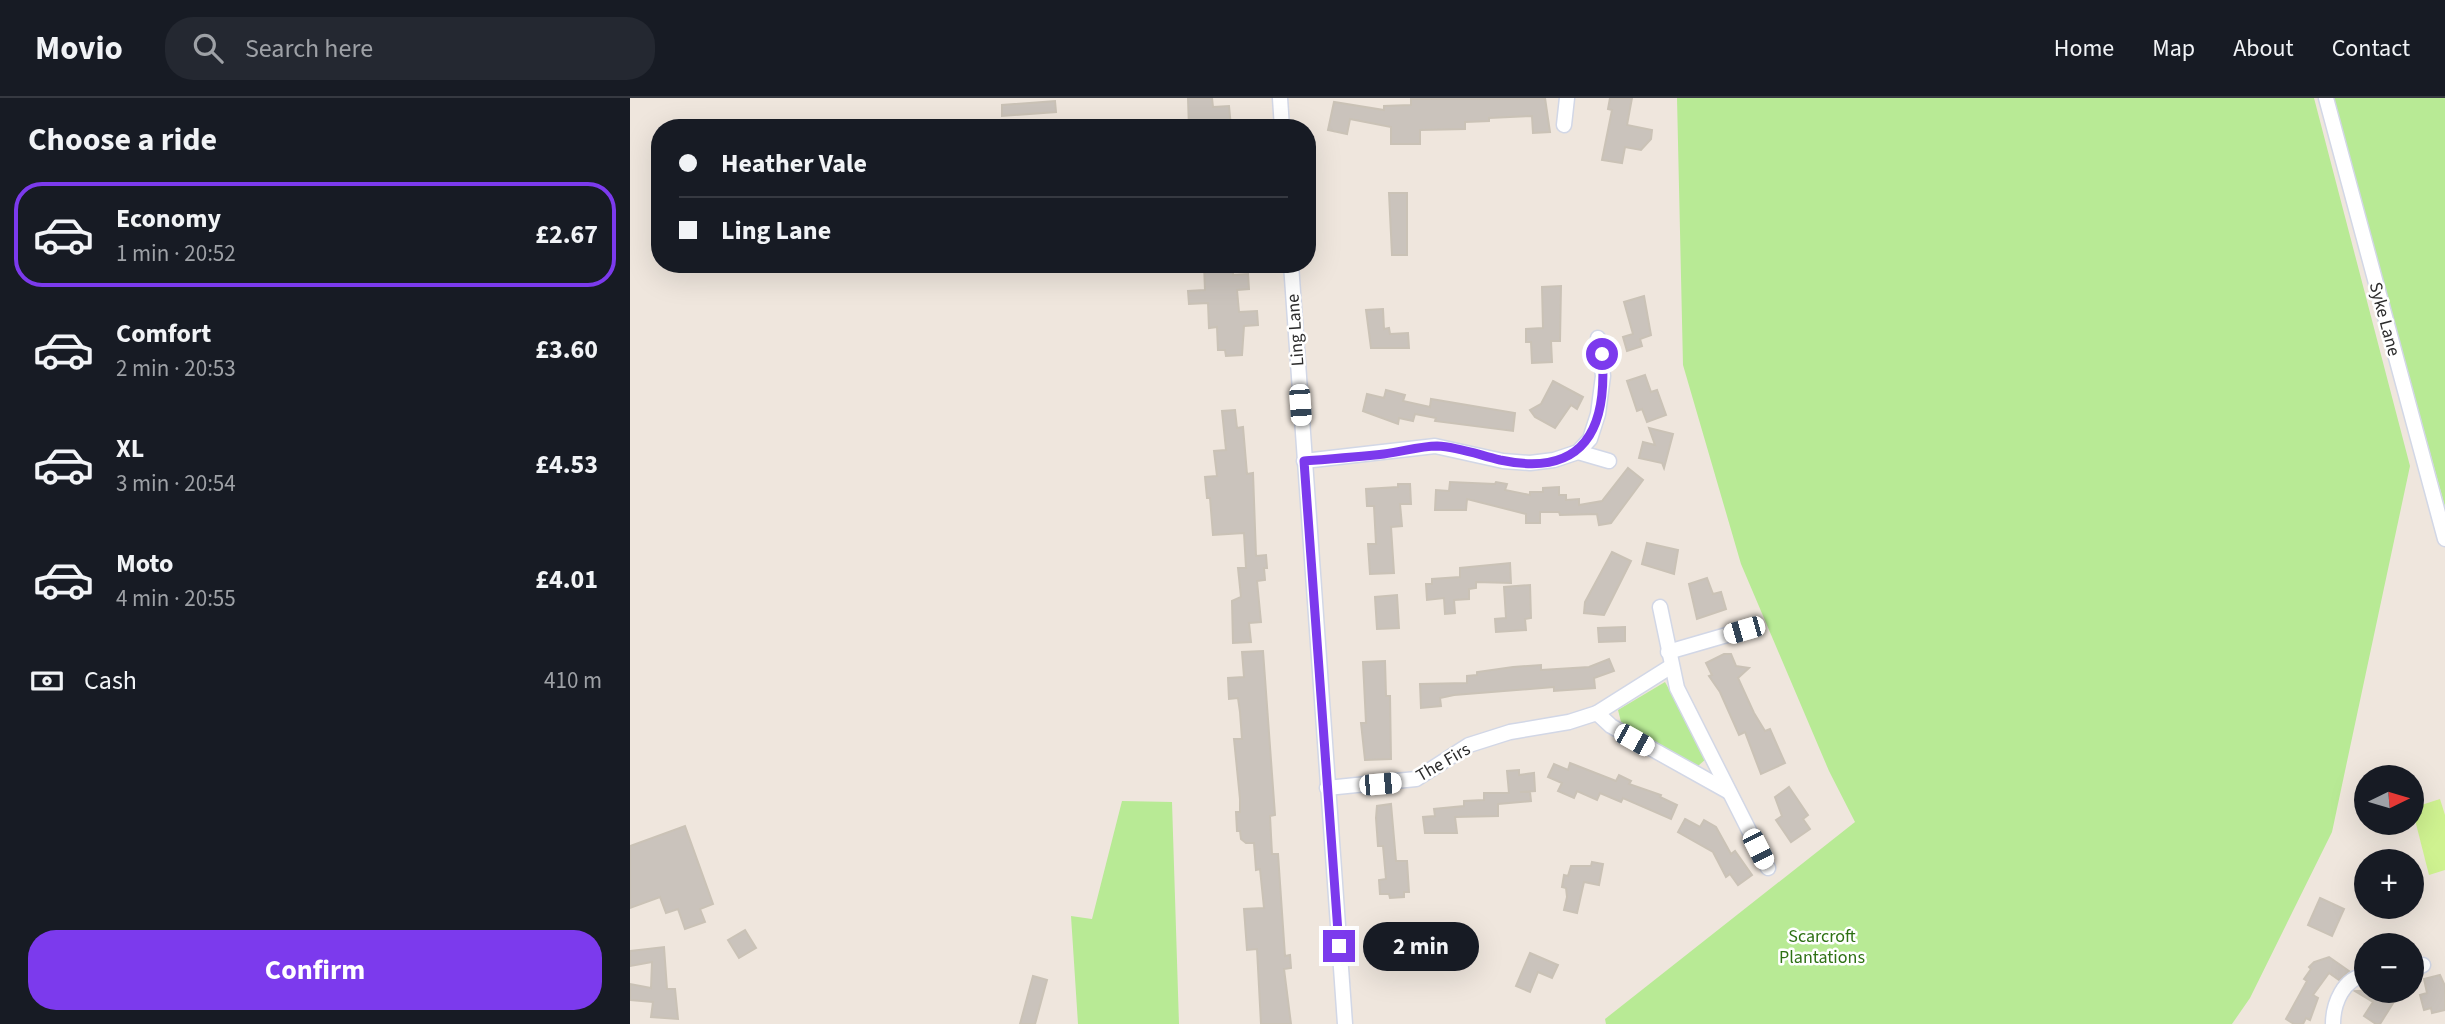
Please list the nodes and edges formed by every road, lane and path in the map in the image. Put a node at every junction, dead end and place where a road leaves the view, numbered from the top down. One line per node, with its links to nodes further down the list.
1 (1280, 98): 4 (street)
2 (1567, 98): 5 (street)
3 (2326, 98): 11 (street, Syke Lane)
4 (1281, 119)
5 (1564, 125)
6 (1292, 273): 9 (street, Ling Lane)
7 (1598, 338): 8 (street)
8 (1577, 452): 9 (street); 10 (street)
9 (1304, 461): 16 (street, Ling Lane)
10 (1609, 461)
11 (2445, 540)
12 (1660, 607): 14 (street)
13 (1744, 630): 14 (street, The Firs)
14 (1669, 659): 15 (street, The Firs); 17 (street)
15 (1597, 713): 16 (street, The Firs); 17 (street)
16 (1327, 788): 20 (street, Ling Lane)
17 (1729, 792): 18 (street)
18 (1768, 868)
19 (2354, 980): 21 (street)
20 (1345, 1024)
21 (2333, 1024)

